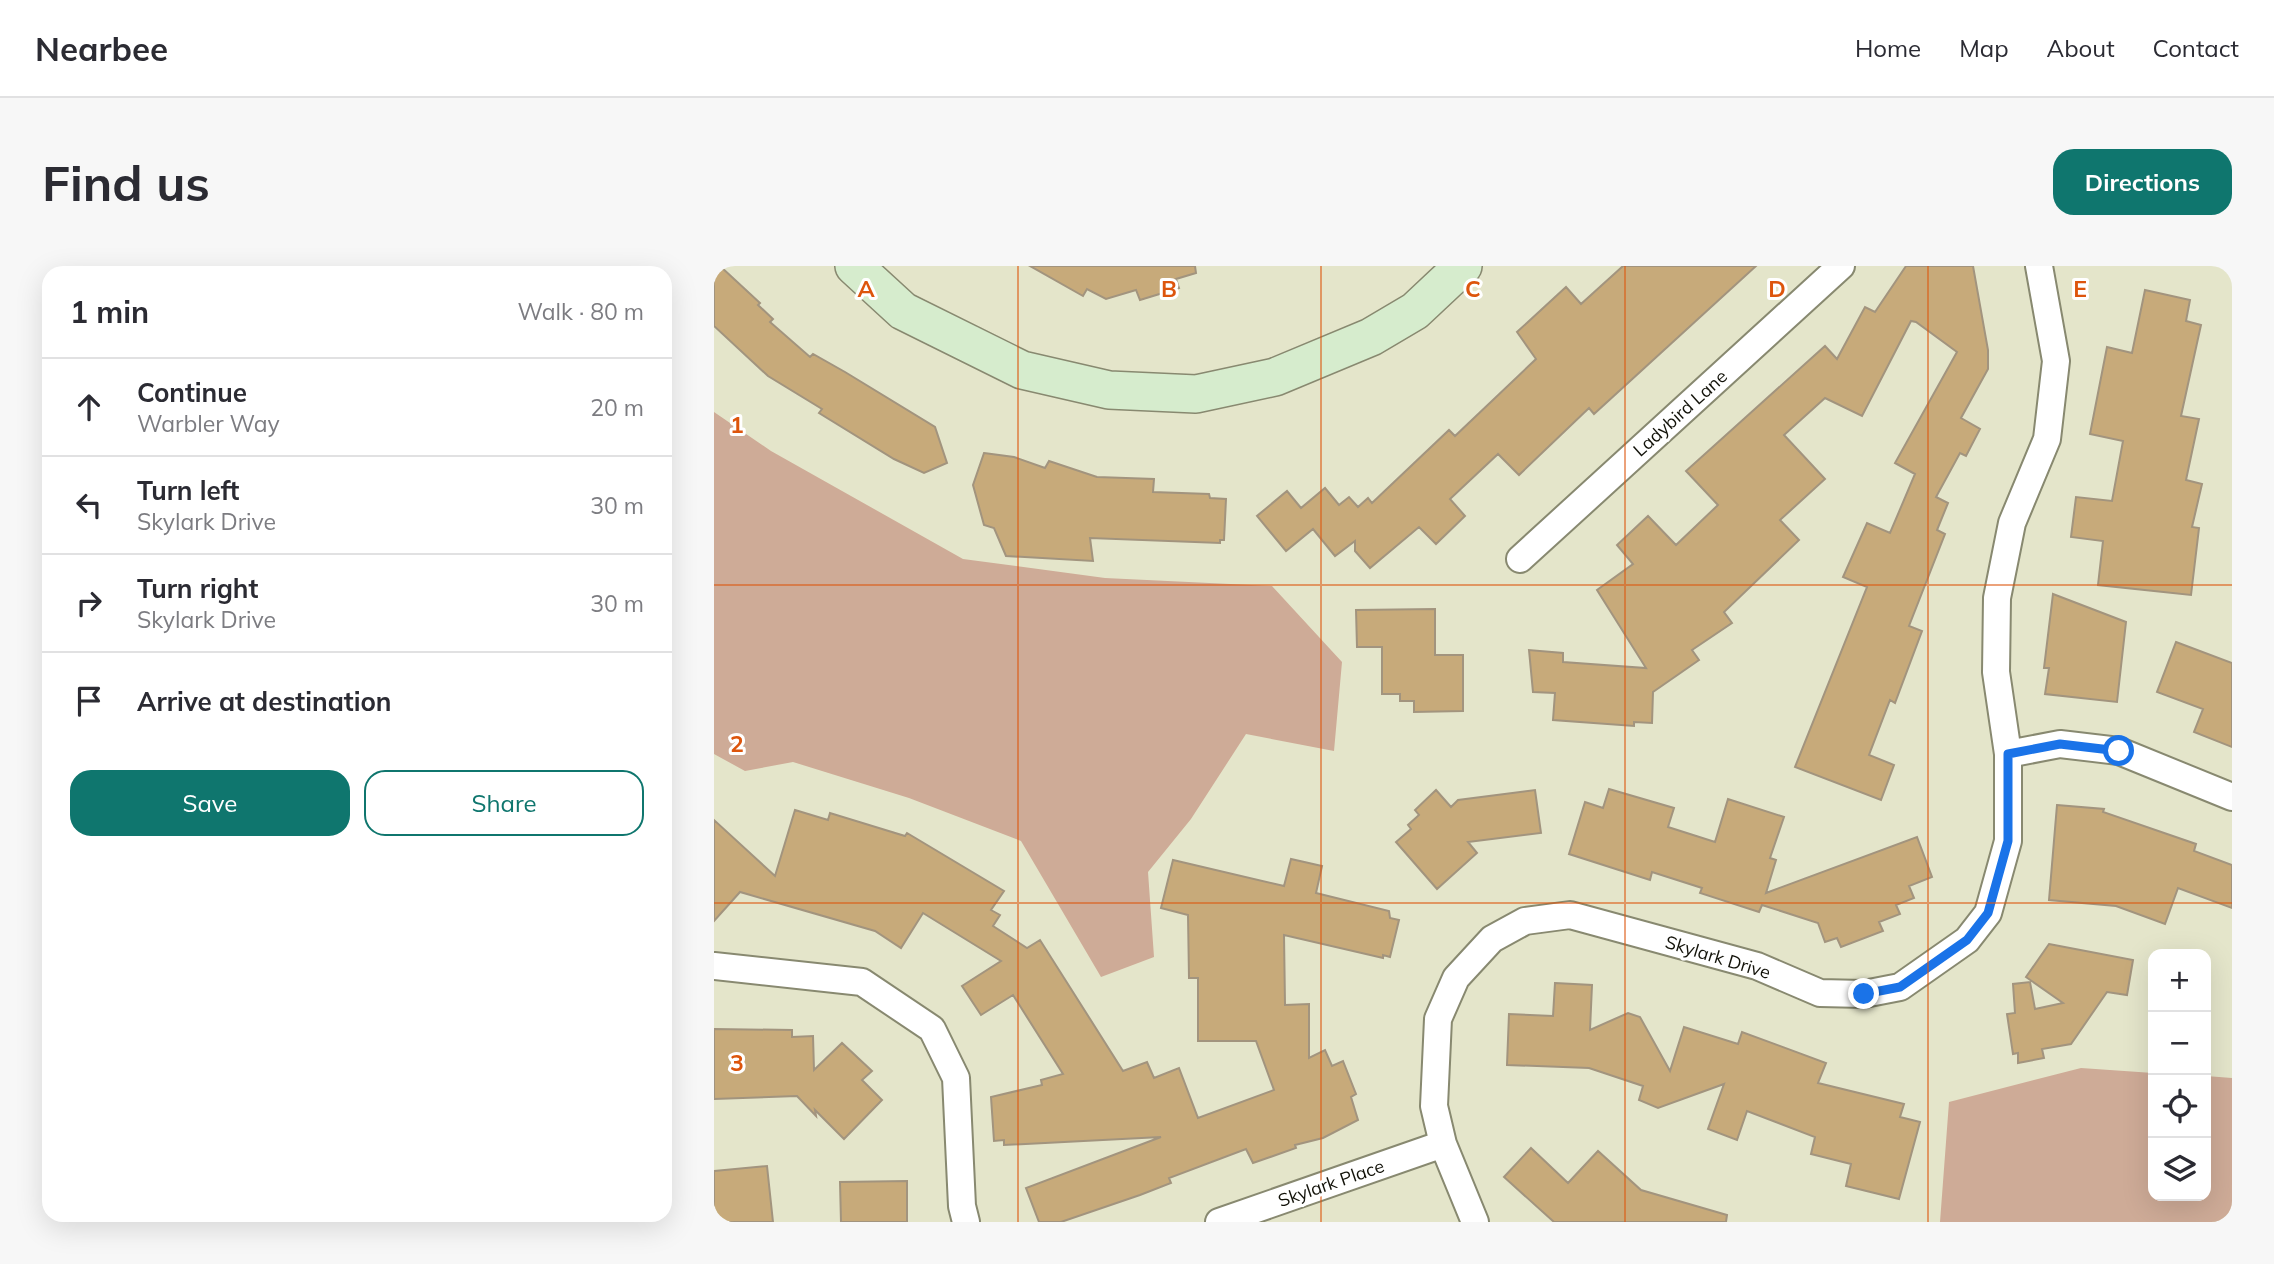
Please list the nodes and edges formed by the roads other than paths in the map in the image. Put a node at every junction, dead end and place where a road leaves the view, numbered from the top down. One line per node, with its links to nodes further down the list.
1 (854, 266): 2 (street)
2 (1464, 266)
3 (1841, 266): 5 (street, Ladybird Lane)
4 (2039, 266): 6 (street, Skylark Drive)
5 (1520, 559)
6 (2008, 754): 7 (street); 9 (street, Skylark Drive)
7 (2232, 797)
8 (714, 966): 10 (street)
9 (1443, 1144): 11 (street, Skylark Place); 12 (street, Skylark Drive)
10 (966, 1222)
11 (1219, 1222)
12 (1475, 1222)

